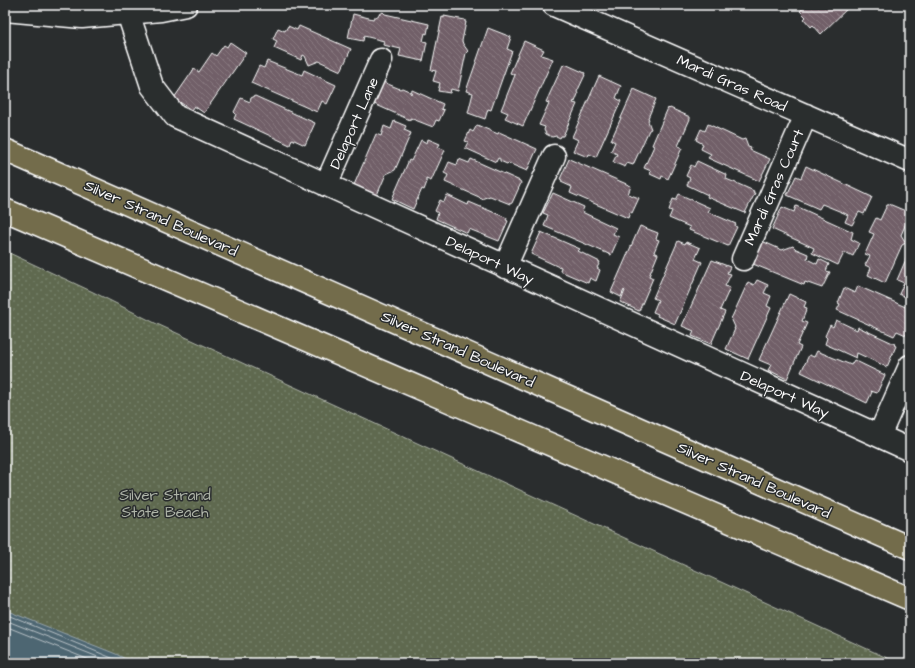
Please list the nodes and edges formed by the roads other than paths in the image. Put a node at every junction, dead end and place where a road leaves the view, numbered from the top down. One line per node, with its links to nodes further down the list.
1 (186, 5): 4 (street)
2 (554, 5): 6 (street, Mardi Gras Road)
3 (5, 10): 4 (street)
4 (128, 13): 10 (street, Delaport Way)
5 (381, 60): 10 (street, Delaport Lane)
6 (806, 115): 9 (street, Mardi Gras Road); 12 (street, Mardi Gras Court)
7 (5, 150): 17 (highway, Silver Strand Boulevard)
8 (554, 156): 13 (street)
9 (910, 161)
10 (326, 185): 13 (street, Delaport Way)
11 (5, 210): 18 (highway)
12 (743, 259)
13 (506, 267): 15 (street, Delaport Way)
14 (910, 366): 15 (street)
15 (879, 436): 16 (street, Delaport Way)
16 (910, 450)
17 (910, 548)
18 (910, 599)

